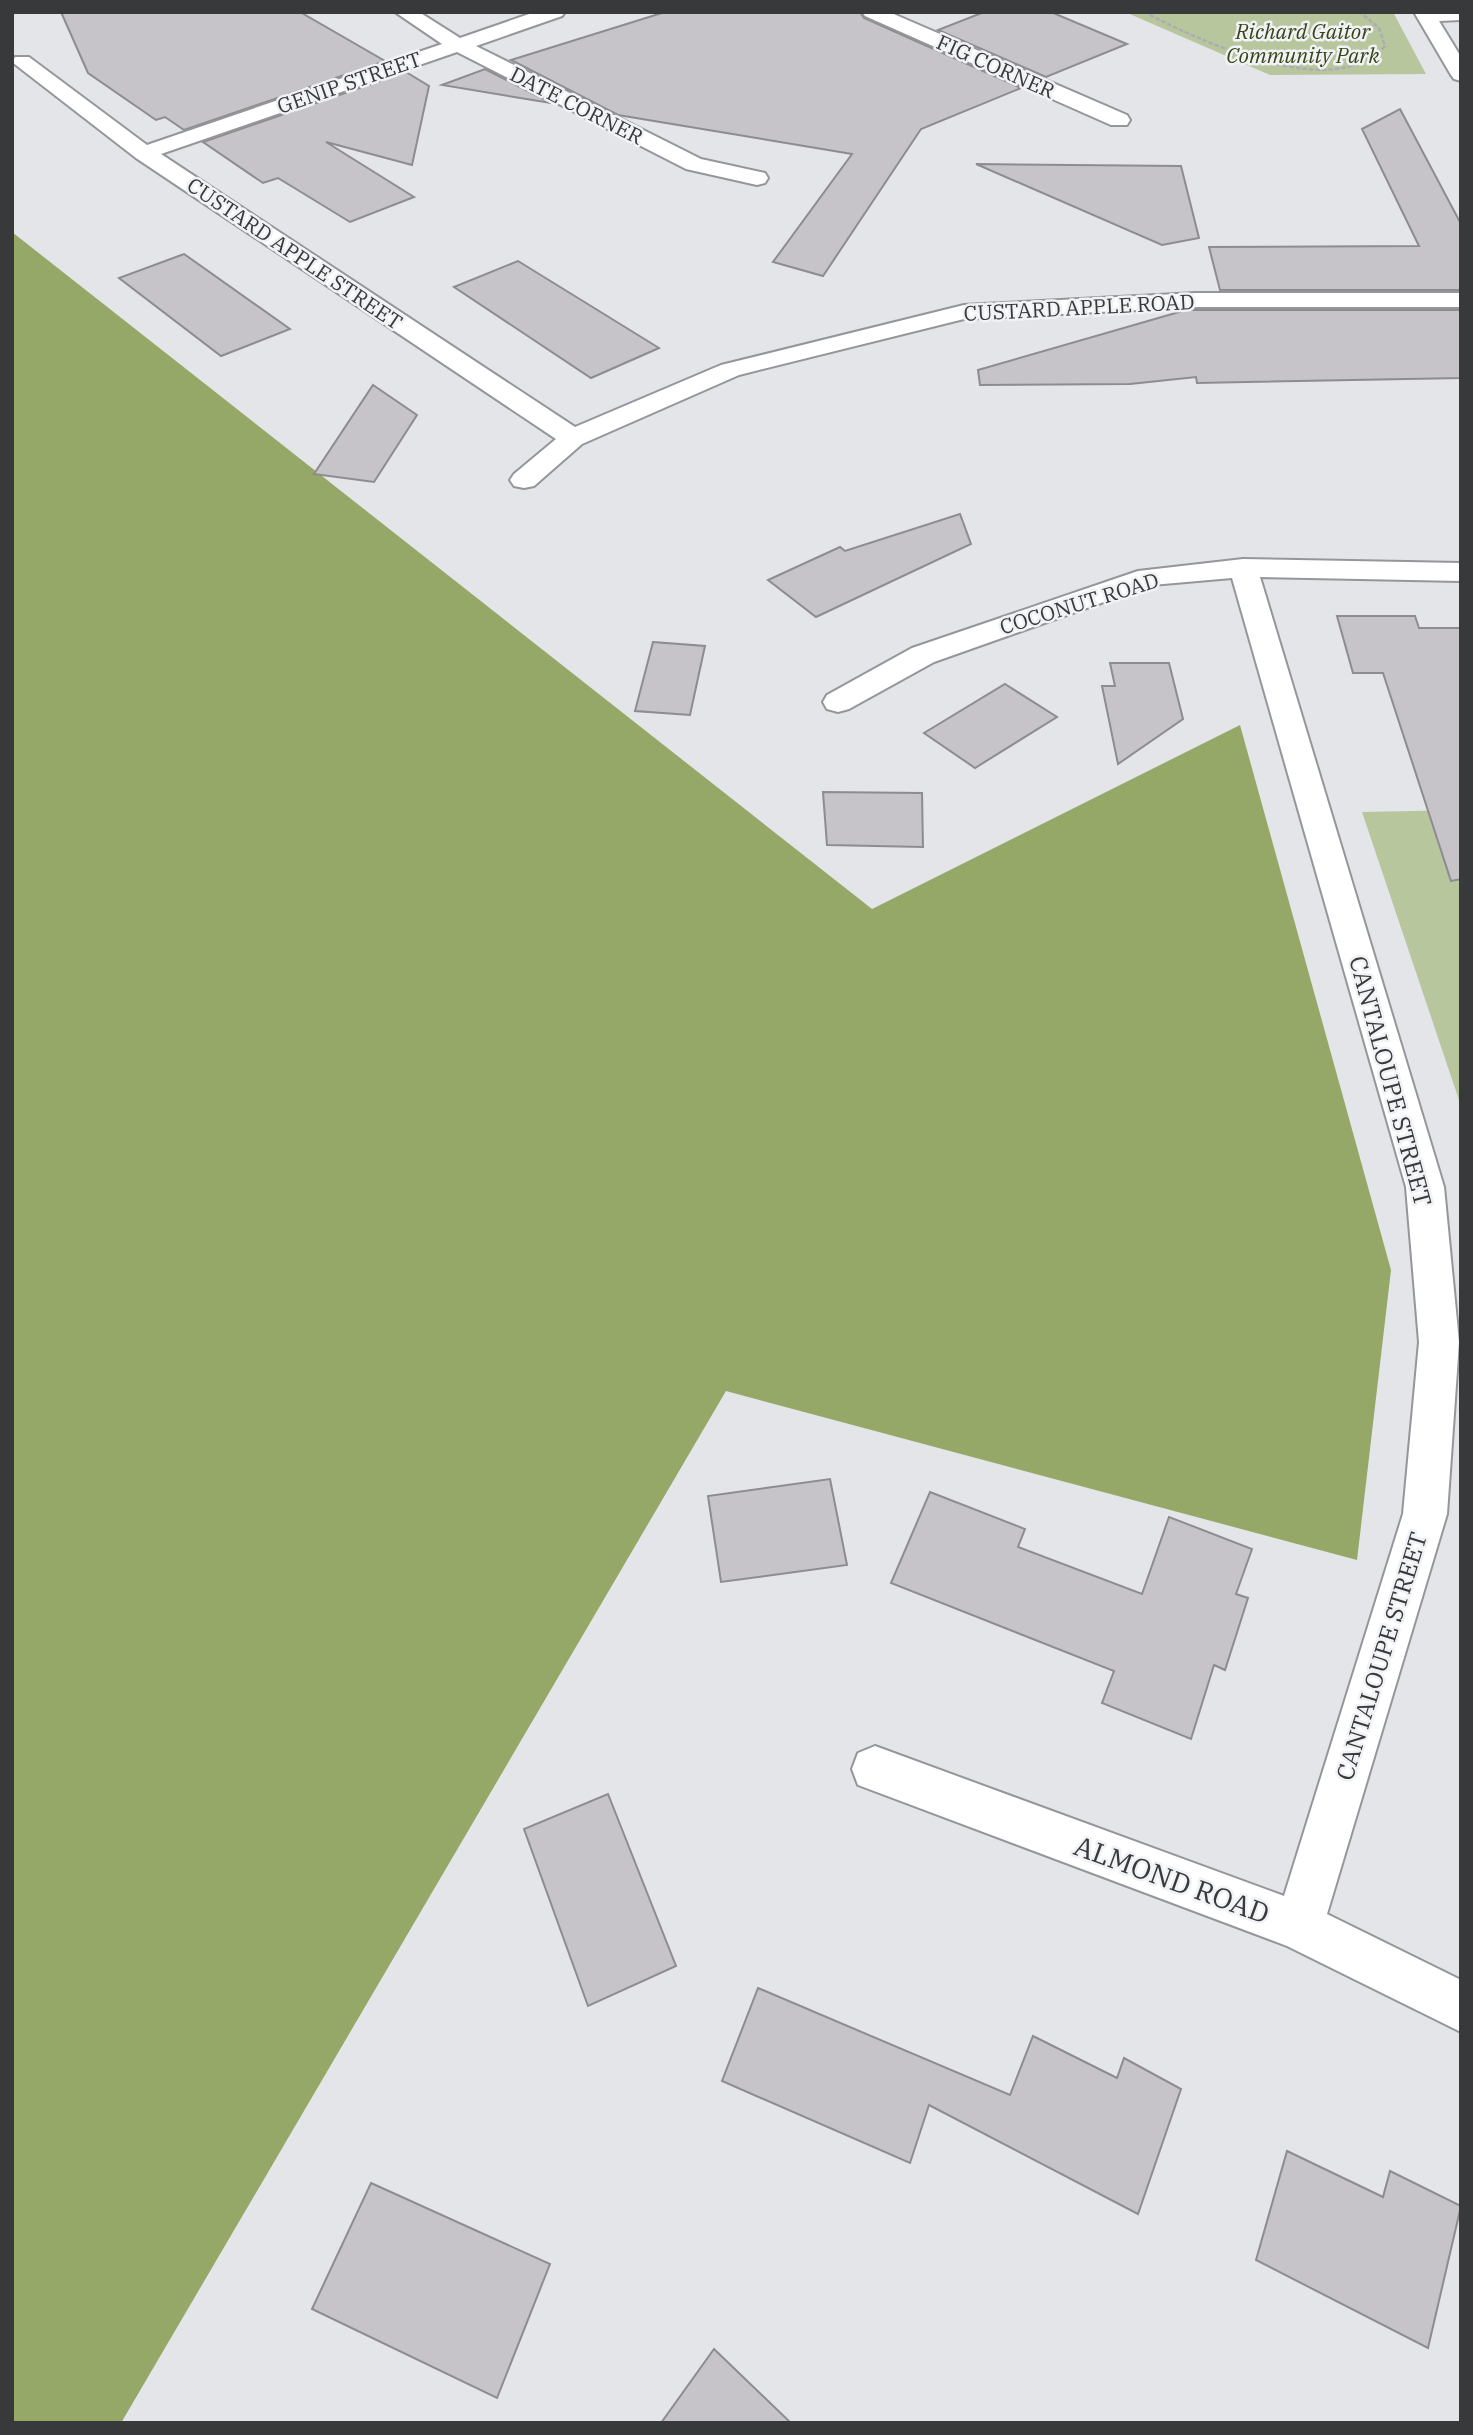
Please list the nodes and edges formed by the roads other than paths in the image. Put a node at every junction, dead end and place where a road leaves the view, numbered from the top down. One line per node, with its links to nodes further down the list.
1 (405, 12): 6 (street, DATE CORNER)
2 (555, 12): 6 (street, GENIP STREET)
3 (872, 12): 9 (street, FIG CORNER)
4 (1425, 14): 5 (street); 8 (street)
5 (1461, 14)
6 (458, 45): 10 (street, GENIP STREET); 11 (street, DATE CORNER)
7 (22, 61): 10 (street, CUSTARD APPLE STREET)
8 (1461, 75)
9 (1119, 120)
10 (144, 153): 13 (street, CUSTARD APPLE STREET)
11 (757, 178)
12 (1461, 300): 13 (street, CUSTARD APPLE ROAD)
13 (573, 438): 14 (street, CUSTARD APPLE ROAD)
14 (524, 480)
15 (1243, 568): 16 (street, COCONUT ROAD); 17 (street, COCONUT ROAD); 19 (street, CANTALOUPE STREET)
16 (1461, 572)
17 (838, 702)
18 (875, 1769): 19 (street, ALMOND ROAD)
19 (1299, 1926): 20 (street, ALMOND ROAD)
20 (1461, 2007)

